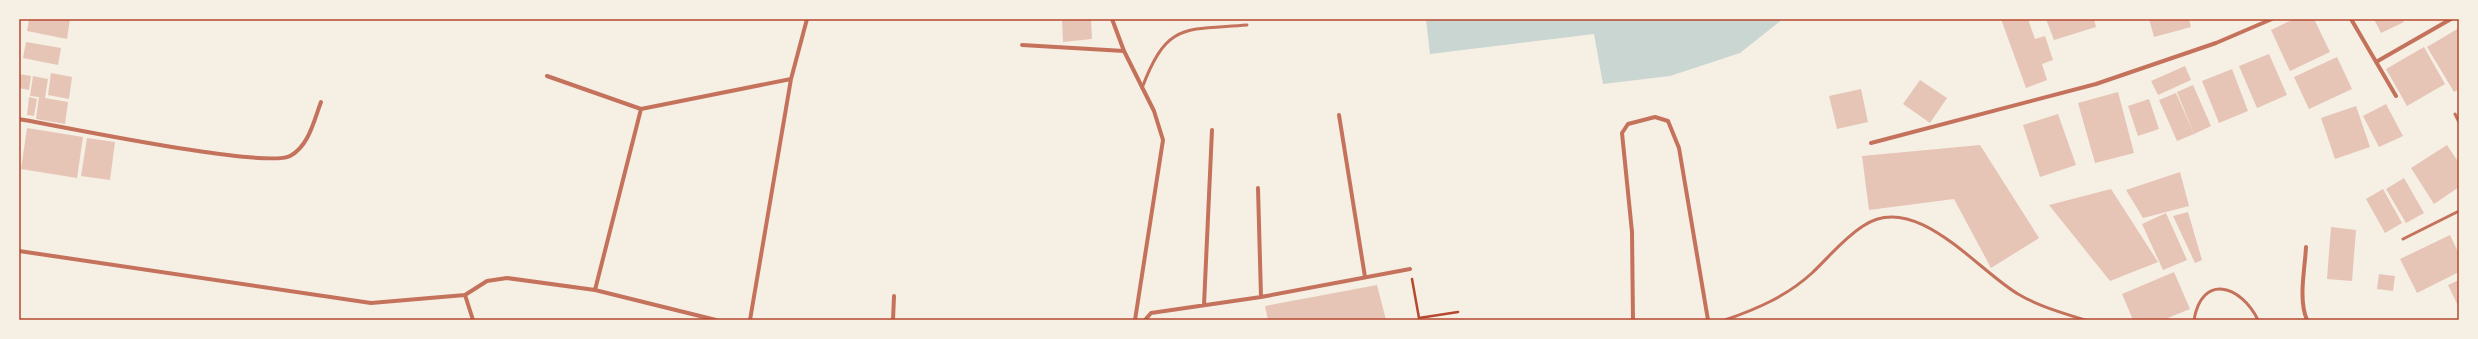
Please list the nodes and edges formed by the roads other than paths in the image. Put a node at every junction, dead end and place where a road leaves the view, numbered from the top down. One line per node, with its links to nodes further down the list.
1 (807, 19): 11 (street)
2 (1112, 19): 8 (street)
3 (2272, 19): 21 (street)
4 (2351, 19): 9 (street)
5 (2451, 19): 9 (street)
6 (1247, 25): 12 (lane)
7 (1022, 45): 8 (street)
8 (1124, 51): 12 (street)
9 (2376, 62): 13 (street)
10 (547, 76): 15 (street)
11 (791, 79): 15 (street); 36 (street)
12 (1142, 89): 38 (street)
13 (2396, 96)
14 (321, 102): 18 (street)
15 (641, 109): 29 (street)
16 (2455, 114): 19 (lane)
17 (1340, 115): 28 (street)
18 (19, 119)
19 (2459, 122)
20 (1212, 130): 33 (street)
21 (1871, 143)
22 (1258, 188): 32 (street)
23 (2459, 211): 24 (lane)
24 (2403, 239)
25 (2306, 247): 46 (street)
26 (19, 251): 30 (street)
27 (1410, 269): 28 (street)
28 (1365, 277): 32 (street)
29 (595, 290): 30 (street); 35 (street)
30 (465, 296): 34 (street)
31 (894, 296): 37 (street)
32 (1261, 297): 33 (street)
33 (1204, 305): 39 (street)
34 (473, 320)
35 (716, 320)
36 (750, 320)
37 (893, 320)
38 (1135, 320)
39 (1145, 320)
40 (1633, 320): 41 (street)
41 (1708, 320)
42 (1725, 320): 43 (lane)
43 (2086, 320)
44 (2194, 320): 45 (lane)
45 (2258, 320)
46 (2307, 320)

